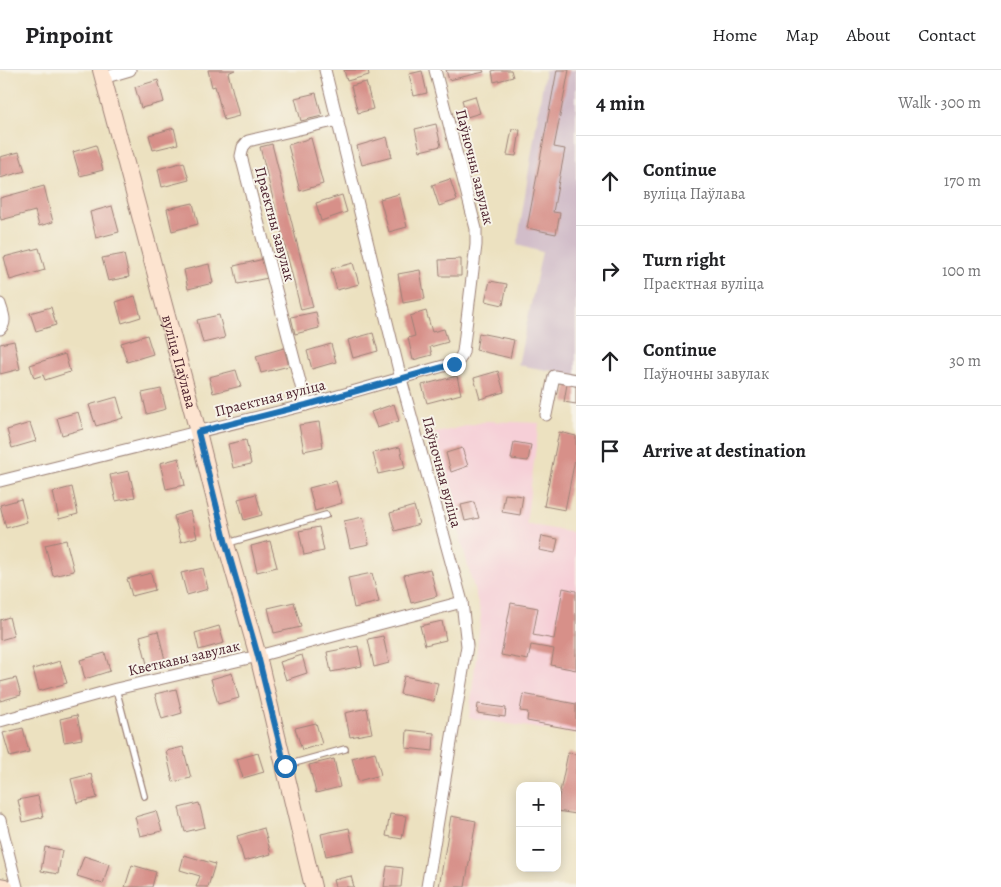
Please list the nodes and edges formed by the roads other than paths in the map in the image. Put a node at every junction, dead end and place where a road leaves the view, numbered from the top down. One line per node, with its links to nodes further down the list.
1 (130, 70): 4 (street)
2 (325, 70): 5 (street, Паўночная вуліца)
3 (435, 70): 8 (street, Паўночны завулак)
4 (102, 74): 12 (street, вуліца Паўлава)
5 (338, 120): 8 (street, Паўночная вуліца); 10 (street, Праектны завулак)
6 (0, 304): 7 (street)
7 (0, 329)
8 (401, 379): 10 (street, Праектная вуліца); 16 (street, Паўночная вуліца)
9 (576, 380): 11 (street)
10 (306, 405): 12 (street, Праектная вуліца)
11 (546, 415)
12 (198, 432): 13 (street, Праектная вуліца); 15 (street, вуліца Паўлава)
13 (0, 481)
14 (326, 515): 15 (lane)
15 (226, 544): 17 (street, вуліца Паўлава)
16 (462, 602): 17 (street, Кветкавы завулак); 28 (street, Паўночная вуліца)
17 (258, 656): 18 (street, Кветкавы завулак); 21 (street, вуліца Паўлава)
18 (116, 689): 19 (street, Кветкавы завулак); 22 (lane)
19 (0, 721)
20 (345, 749): 21 (lane)
21 (285, 766): 27 (street, вуліца Паўлава)
22 (144, 796)
23 (0, 820): 26 (street)
24 (0, 886): 25 (street)
25 (5, 887)
26 (17, 887)
27 (313, 887)
28 (427, 887)

